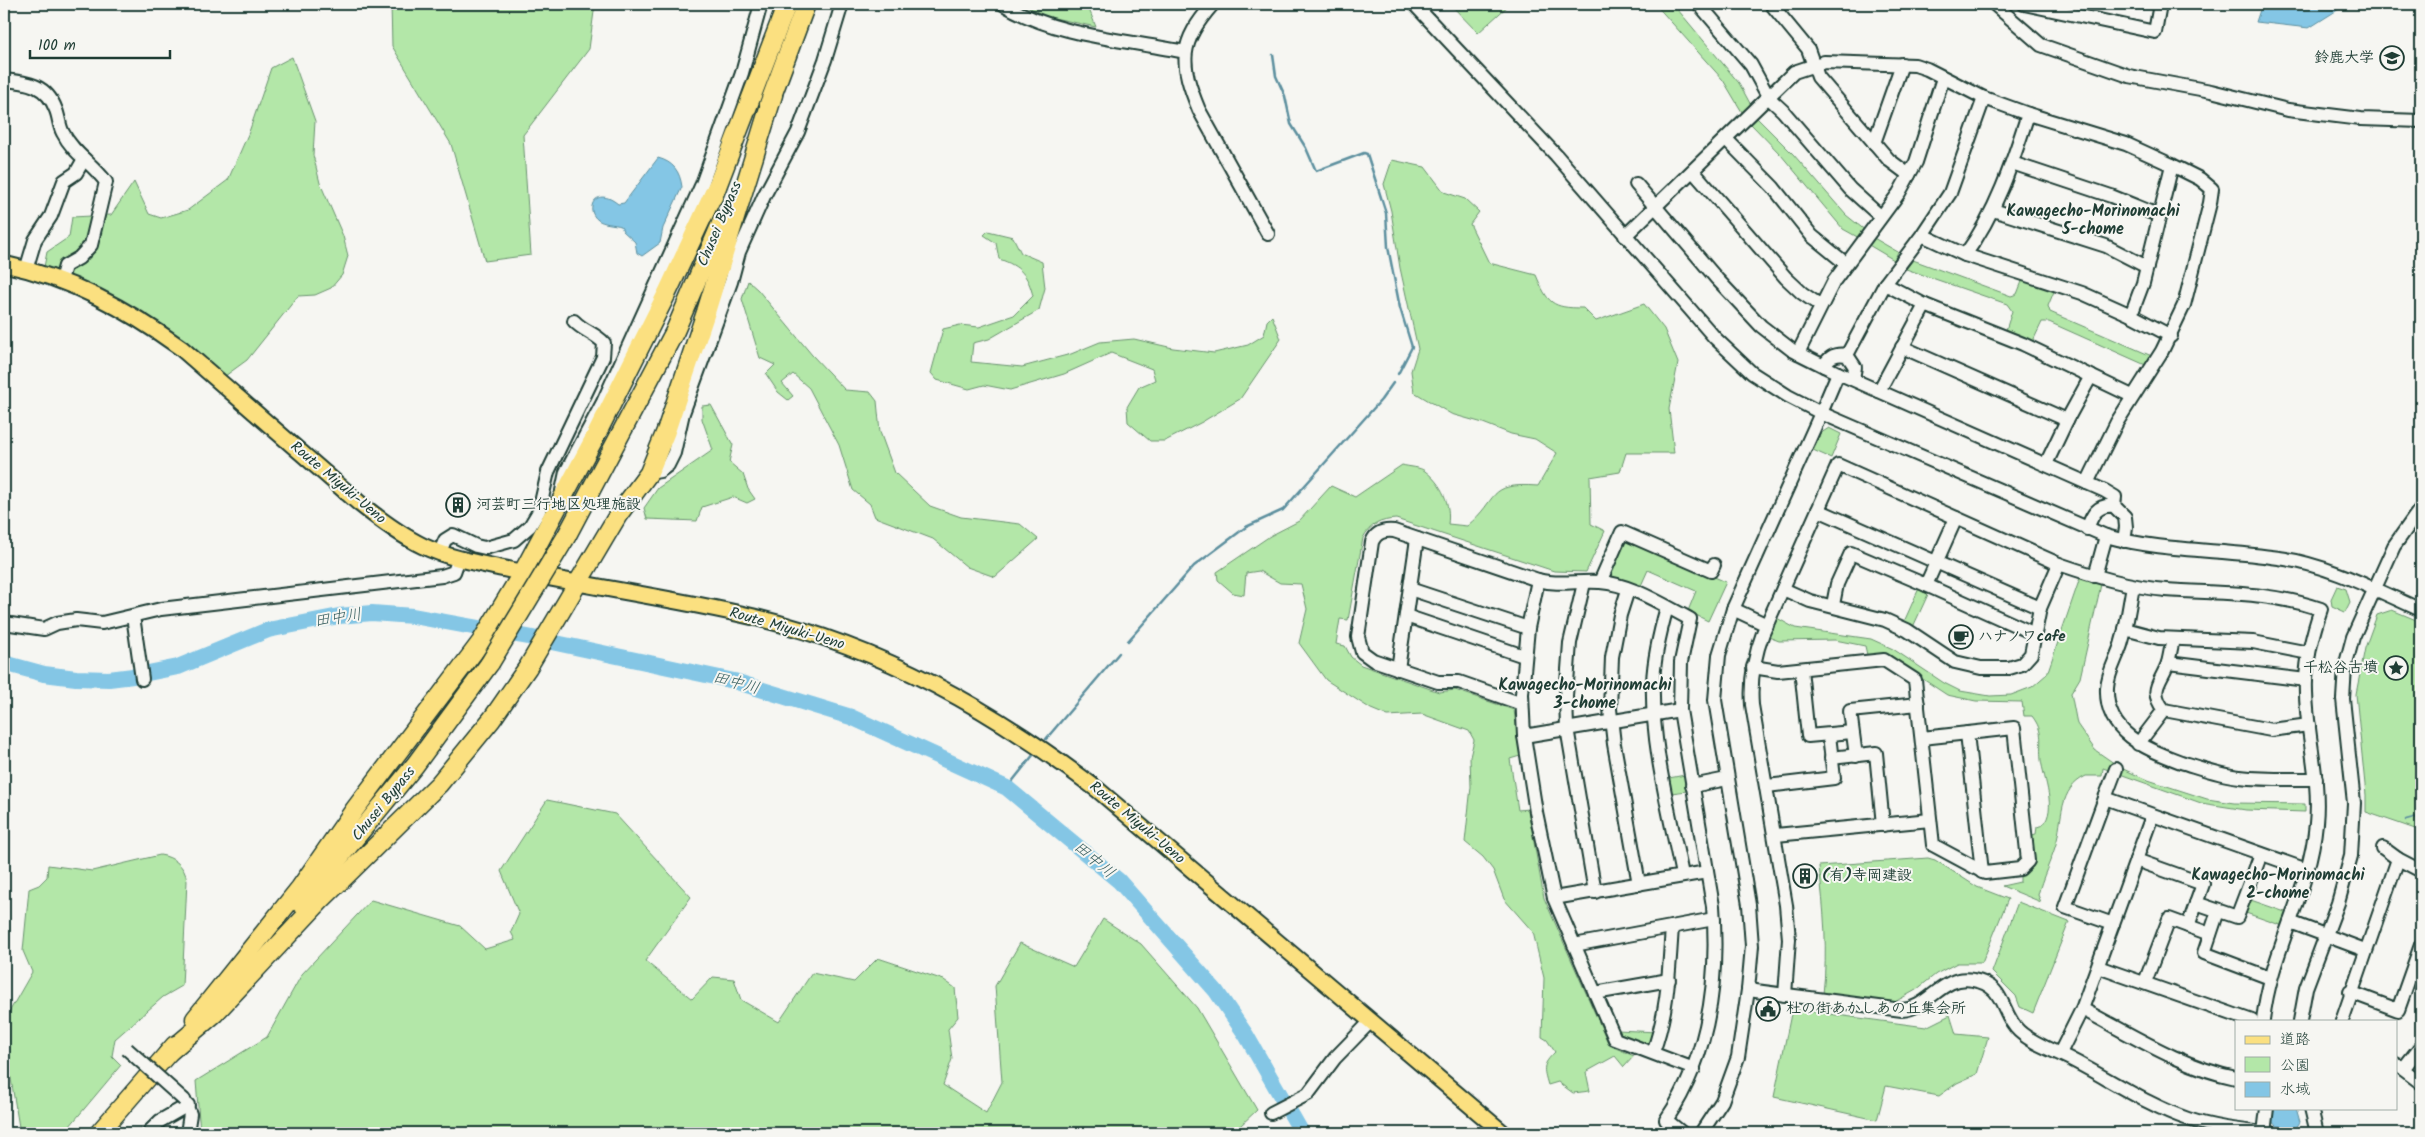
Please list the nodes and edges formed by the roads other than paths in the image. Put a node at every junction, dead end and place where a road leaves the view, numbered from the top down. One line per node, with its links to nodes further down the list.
1 (761, 4): 66 (street)
2 (787, 4): 31 (highway, Chusei Bypass)
3 (806, 4): 18 (highway, Chusei Bypass)
4 (842, 4): 64 (street)
5 (1003, 4): 13 (street)
6 (1212, 4): 13 (street)
7 (1414, 4): 38 (street)
8 (1699, 4): 19 (street)
9 (1771, 4): 14 (street)
10 (1994, 4): 22 (street)
11 (2024, 4): 12 (street)
12 (2160, 4)
13 (1185, 52): 36 (street)
14 (1812, 64): 15 (street); 19 (street); 24 (street)
15 (1902, 64): 16 (street); 24 (street)
16 (1944, 78): 20 (street); 29 (street)
17 (4, 80): 25 (street)
18 (773, 95): 62 (highway, Chusei Bypass); 64 (highway)
19 (1769, 98): 23 (street); 34 (street)
20 (1984, 98): 21 (street); 37 (street)
21 (2028, 114): 26 (street); 27 (street)
22 (2421, 122)
23 (1726, 139): 28 (street); 40 (street)
24 (1874, 143): 29 (street)
25 (84, 159): 43 (street); 44 (street)
26 (2012, 163): 33 (street); 35 (street)
27 (2172, 166): 35 (street); 50 (street)
28 (1693, 171): 32 (street); 47 (street)
29 (1909, 175): 34 (street)
30 (1636, 184): 32 (street)
31 (717, 186): 62 (highway, Chusei Bypass); 66 (highway)
32 (1656, 207): 38 (street); 52 (street)
33 (1993, 210): 39 (street); 42 (street)
34 (1880, 216): 40 (street)
35 (2160, 216): 42 (street)
36 (1268, 234)
37 (1922, 235): 39 (street); 45 (street)
38 (1625, 236): 60 (street)
39 (1966, 255): 48 (street)
40 (1845, 263): 47 (street)
41 (4, 264): 43 (main road, Route Miyuki-Ueno)
42 (2147, 267): 48 (street)
43 (26, 270): 44 (main road, Route Miyuki-Ueno)
44 (61, 280): 75 (main road, Route Miyuki-Ueno)
45 (1885, 284): 46 (street); 53 (street)
46 (1925, 305): 51 (street); 56 (street)
47 (1821, 306): 52 (street)
48 (2131, 315): 50 (street)
49 (574, 321): 75 (street)
50 (2171, 336): 59 (street)
51 (1902, 347): 58 (street); 61 (street)
52 (1798, 353): 54 (street)
53 (1848, 355): 54 (street); 57 (street)
54 (1824, 366): 55 (street)
55 (1838, 373): 57 (street); 60 (street)
56 (2091, 376): 59 (street); 61 (street)
57 (1853, 380): 58 (street)
58 (1880, 391): 63 (street)
59 (2132, 396): 65 (street)
60 (1821, 413): 71 (street); 95 (street)
61 (2067, 420): 63 (street)
62 (619, 437): 180 (highway, Chusei Bypass, bridge)
63 (2046, 464): 65 (street)
64 (649, 473): 84 (highway)
65 (2087, 483): 67 (street)
66 (561, 503): 80 (highway)
67 (2114, 506): 71 (street); 74 (street)
68 (2421, 508): 90 (street)
69 (1818, 510): 70 (street); 77 (street); 89 (street)
70 (1956, 518): 77 (street); 78 (street)
71 (2087, 529): 72 (street)
72 (2106, 536): 74 (street); 81 (street)
73 (1417, 539): 82 (street); 88 (street); 109 (street)
74 (2124, 541): 90 (street)
75 (440, 552): 76 (main road, Route Miyuki-Ueno)
76 (459, 558): 80 (main road, Route Miyuki-Ueno); 97 (street)
77 (1936, 562): 86 (street); 94 (street)
78 (2059, 564): 81 (street); 94 (street)
79 (1714, 565): 83 (street)
80 (523, 572): 84 (main road, Route Miyuki-Ueno); 180 (highway)
81 (2095, 576): 87 (street)
82 (1538, 580): 85 (street); 101 (street)
83 (1600, 582): 85 (street); 91 (street)
84 (578, 584): 176 (main road, Route Miyuki-Ueno); 180 (highway)
85 (1584, 584): 120 (street)
86 (1926, 585): 92 (street); 103 (street)
87 (2133, 586): 102 (street); 105 (street)
88 (1410, 589): 98 (street); 101 (street)
89 (1783, 589): 92 (street); 100 (street)
90 (2374, 589): 96 (street); 159 (street)
91 (1628, 590): 93 (street); 118 (street)
92 (1833, 605): 103 (street)
93 (1667, 607): 115 (street); 117 (street)
94 (2040, 608): 103 (street)
95 (1733, 609): 100 (street); 131 (street)
96 (2421, 610)
97 (133, 616): 99 (street); 111 (street)
98 (1406, 616): 106 (street); 109 (street)
99 (4, 623)
100 (1767, 625): 108 (street)
101 (1528, 628): 106 (street)
102 (2125, 629): 104 (street); 126 (street)
103 (2036, 634)
104 (2173, 640): 105 (street); 107 (street)
105 (2309, 654): 112 (street)
106 (1524, 656): 113 (street)
107 (2168, 664): 112 (street); 116 (street)
108 (1753, 666): 110 (street); 133 (street)
109 (1398, 669): 113 (street)
110 (1801, 669): 114 (street); 123 (street)
111 (142, 678)
112 (2306, 680): 119 (street)
113 (1522, 704): 124 (street)
114 (1918, 704): 121 (street); 125 (street)
115 (1680, 710): 117 (street); 132 (street)
116 (2164, 710): 119 (street); 126 (street)
117 (1653, 713): 118 (street); 147 (street)
118 (1611, 720): 120 (street); 148 (street)
119 (2309, 725): 130 (street)
120 (1567, 728): 124 (street); 149 (street)
121 (1852, 732): 123 (street); 127 (street)
122 (1968, 733): 125 (street); 146 (street); 146 (street)
123 (1828, 734): 128 (street)
124 (1524, 736): 150 (street)
125 (1922, 738): 136 (street)
126 (2138, 744): 130 (street)
127 (1856, 756): 128 (street); 137 (street)
128 (1832, 758): 133 (street)
129 (2116, 769): 134 (street)
130 (2316, 779): 143 (street)
131 (1728, 780): 132 (street); 167 (street)
132 (1692, 786): 145 (street)
133 (1767, 786): 138 (street)
134 (2105, 798): 135 (street); 155 (street)
135 (2152, 816): 140 (street); 142 (street)
136 (1930, 820): 137 (street); 146 (street)
137 (1883, 825): 138 (street)
138 (1776, 835): 170 (street)
139 (2383, 848): 141 (street)
140 (2261, 854): 143 (street); 152 (street)
141 (2398, 859): 144 (street); 162 (street)
142 (2136, 860): 151 (street); 155 (street)
143 (2307, 870): 154 (street)
144 (2421, 871)
145 (1707, 872): 147 (street); 153 (street)
146 (1982, 872)
147 (1682, 875): 148 (street)
148 (1639, 884): 149 (street)
149 (1595, 892): 150 (street)
150 (1554, 898): 160 (street)
151 (2196, 903): 152 (street); 156 (street)
152 (2218, 911): 158 (street)
153 (1714, 919): 157 (street); 183 (street)
154 (2290, 922): 159 (street); 164 (street)
155 (2113, 924): 163 (street)
156 (2188, 926): 158 (street); 166 (street)
157 (1672, 927): 160 (street); 165 (street)
158 (2210, 934): 164 (street)
159 (2326, 936): 162 (street); 174 (street)
160 (1574, 945): 169 (street)
161 (2421, 945): 168 (street)
162 (2365, 950): 168 (street)
163 (2098, 967): 166 (street); 171 (street)
164 (2270, 978): 173 (street)
165 (1668, 980): 169 (street); 179 (street)
166 (2145, 982): 172 (street)
167 (1748, 990): 170 (street); 195 (street)
168 (2350, 992): 175 (street)
169 (1595, 993): 179 (street)
170 (1785, 995): 181 (street)
171 (2082, 1009): 181 (street); 184 (street)
172 (2249, 1020)
173 (2263, 1020)
174 (2300, 1020)
175 (2342, 1020)
176 (1371, 1021): 189 (street); 193 (main road, Route Miyuki-Ueno)
177 (2421, 1046): 182 (street)
178 (127, 1049): 186 (street, bridge)
179 (1653, 1052): 183 (street)
180 (168, 1053): 190 (highway, Chusei Bypass)
181 (2060, 1053): 196 (street)
182 (2400, 1066): 185 (street)
183 (1694, 1069): 194 (street)
184 (2235, 1078)
185 (2421, 1083)
186 (186, 1103): 191 (street); 192 (street)
187 (2267, 1110): 196 (street)
188 (2311, 1110): 198 (street)
189 (1271, 1113)
190 (99, 1133)
191 (148, 1133)
192 (187, 1133)
193 (1503, 1133)
194 (1682, 1133)
195 (1701, 1133)
196 (2264, 1133): 197 (street)
197 (2270, 1133)
198 (2316, 1133)

